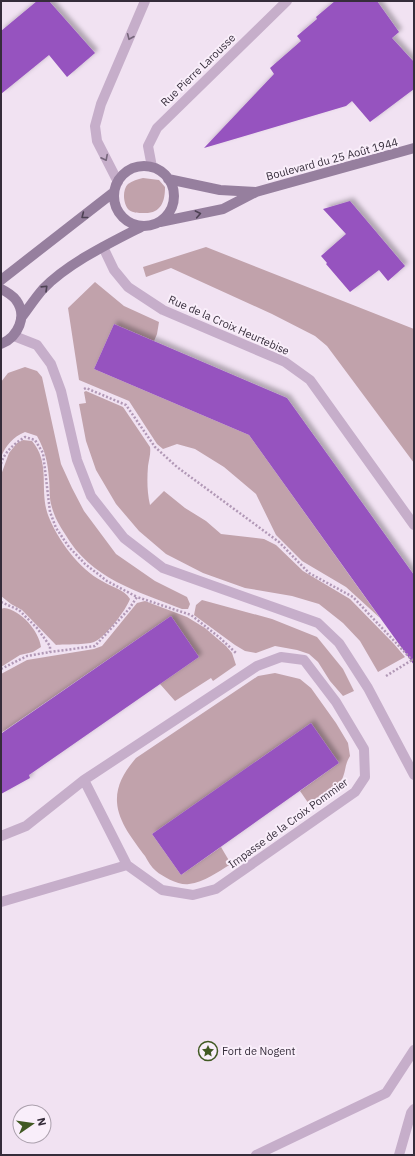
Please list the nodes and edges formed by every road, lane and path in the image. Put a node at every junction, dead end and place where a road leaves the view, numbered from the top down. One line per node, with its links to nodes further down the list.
1 (145, 1): 6 (street, one-way to 6)
2 (287, 1): 4 (street, Rue Pierre Larousse)
3 (414, 148): 7 (street, Boulevard du 25 Août 1944)
4 (152, 167): 5 (street); 6 (street)
5 (168, 179): 7 (street, Boulevard du 25 Août 1944); 8 (street)
6 (116, 187): 9 (street); 11 (street, one-way to 11)
7 (256, 192): 8 (street, Boulevard du 25 Août 1944, one-way to 7)
8 (160, 222): 9 (street)
9 (141, 226): 10 (street)
10 (103, 247): 13 (street, one-way to 10); 18 (street, Rue de la Croix Heurtebise)
11 (1, 280)
12 (1, 289): 13 (street)
13 (21, 318): 14 (street)
14 (14, 336): 15 (street); 16 (street)
15 (1, 344)
16 (62, 391): 22 (path); 26 (street)
17 (1, 464): 19 (path)
18 (414, 525)
19 (138, 596): 21 (path); 24 (path)
20 (1, 602): 21 (path)
21 (50, 652): 23 (path)
22 (413, 659): 25 (path)
23 (1, 670)
24 (250, 672): 27 (street, Impasse de la Croix Pommier); 29 (street, Impasse de la Croix Pommier)
25 (388, 675)
26 (414, 775)
27 (84, 780): 28 (street, Impasse de la Croix Pommier); 29 (street, Impasse de la Croix Pommier)
28 (1, 836)
29 (128, 865): 30 (street)
30 (1, 902)
31 (414, 1050): 33 (street)
32 (414, 1109): 34 (street)
33 (256, 1155)
34 (399, 1155)

